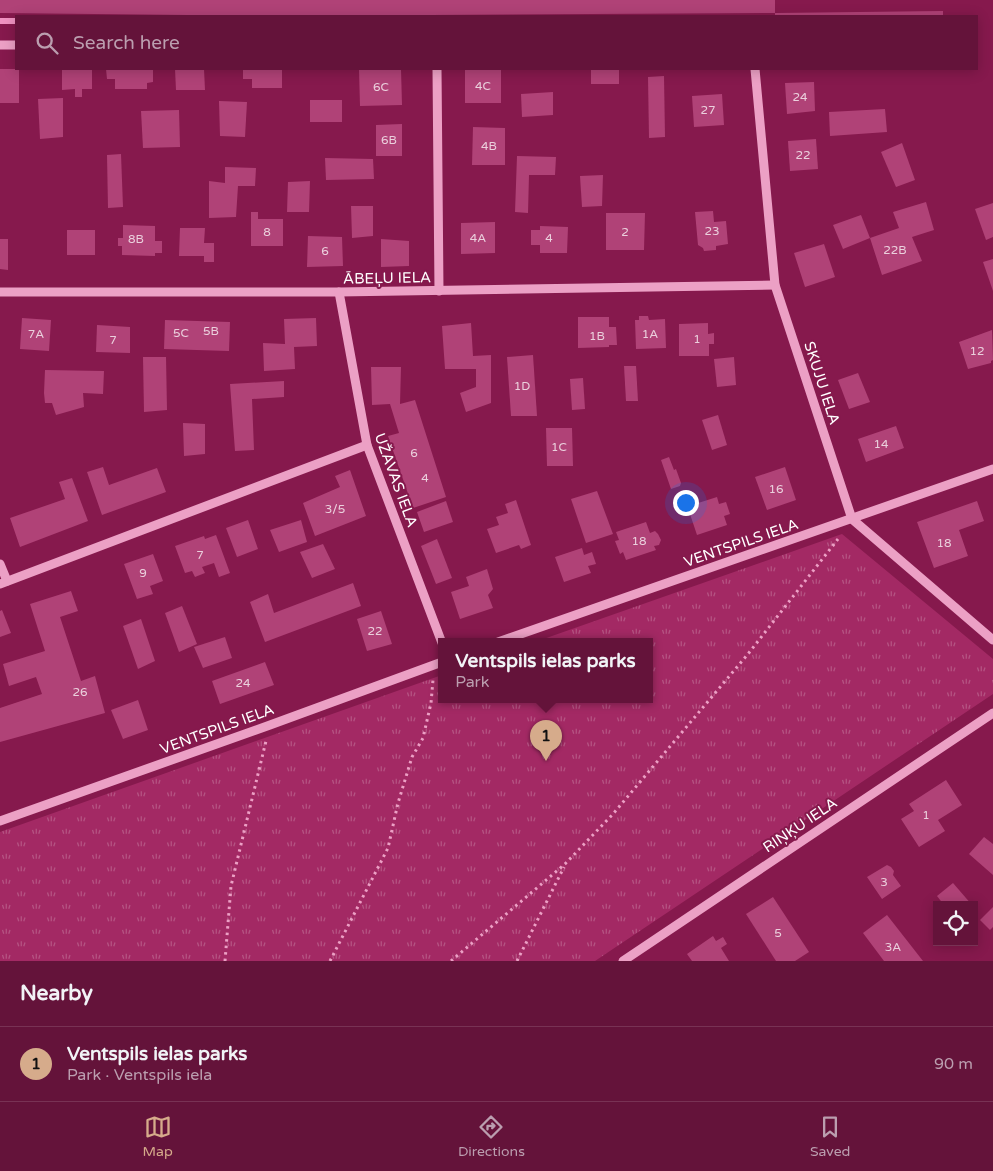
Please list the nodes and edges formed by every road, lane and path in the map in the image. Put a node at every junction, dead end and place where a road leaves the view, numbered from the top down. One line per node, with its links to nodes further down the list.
1 (0, 45): 2 (street)
2 (15, 45)
3 (437, 70): 6 (street)
4 (755, 70): 5 (street, SKUJU IELA)
5 (775, 285): 6 (street, ĀBEĻU IELA); 11 (street, SKUJU IELA)
6 (439, 291): 8 (street, ĀBEĻU IELA)
7 (0, 292): 8 (street, ĀBEĻU IELA)
8 (339, 292): 9 (street, UŽAVAS IELA)
9 (367, 445): 13 (street); 14 (street, UŽAVAS IELA)
10 (993, 469): 11 (street, VENTSPILS IELA)
11 (852, 519): 15 (street, VENTSPILS IELA); 16 (street); 22 (path)
12 (0, 564): 13 (street)
13 (3, 583)
14 (440, 638)
15 (510, 638)
16 (993, 640)
17 (438, 663): 20 (street, VENTSPILS IELA)
18 (438, 668): 24 (path)
19 (993, 713): 27 (street, RIŅĶU IELA)
20 (270, 725): 21 (street, VENTSPILS IELA); 23 (path)
21 (0, 821)
22 (565, 864): 25 (path); 26 (path)
23 (225, 961)
24 (330, 961)
25 (451, 961)
26 (517, 961)
27 (623, 961)

